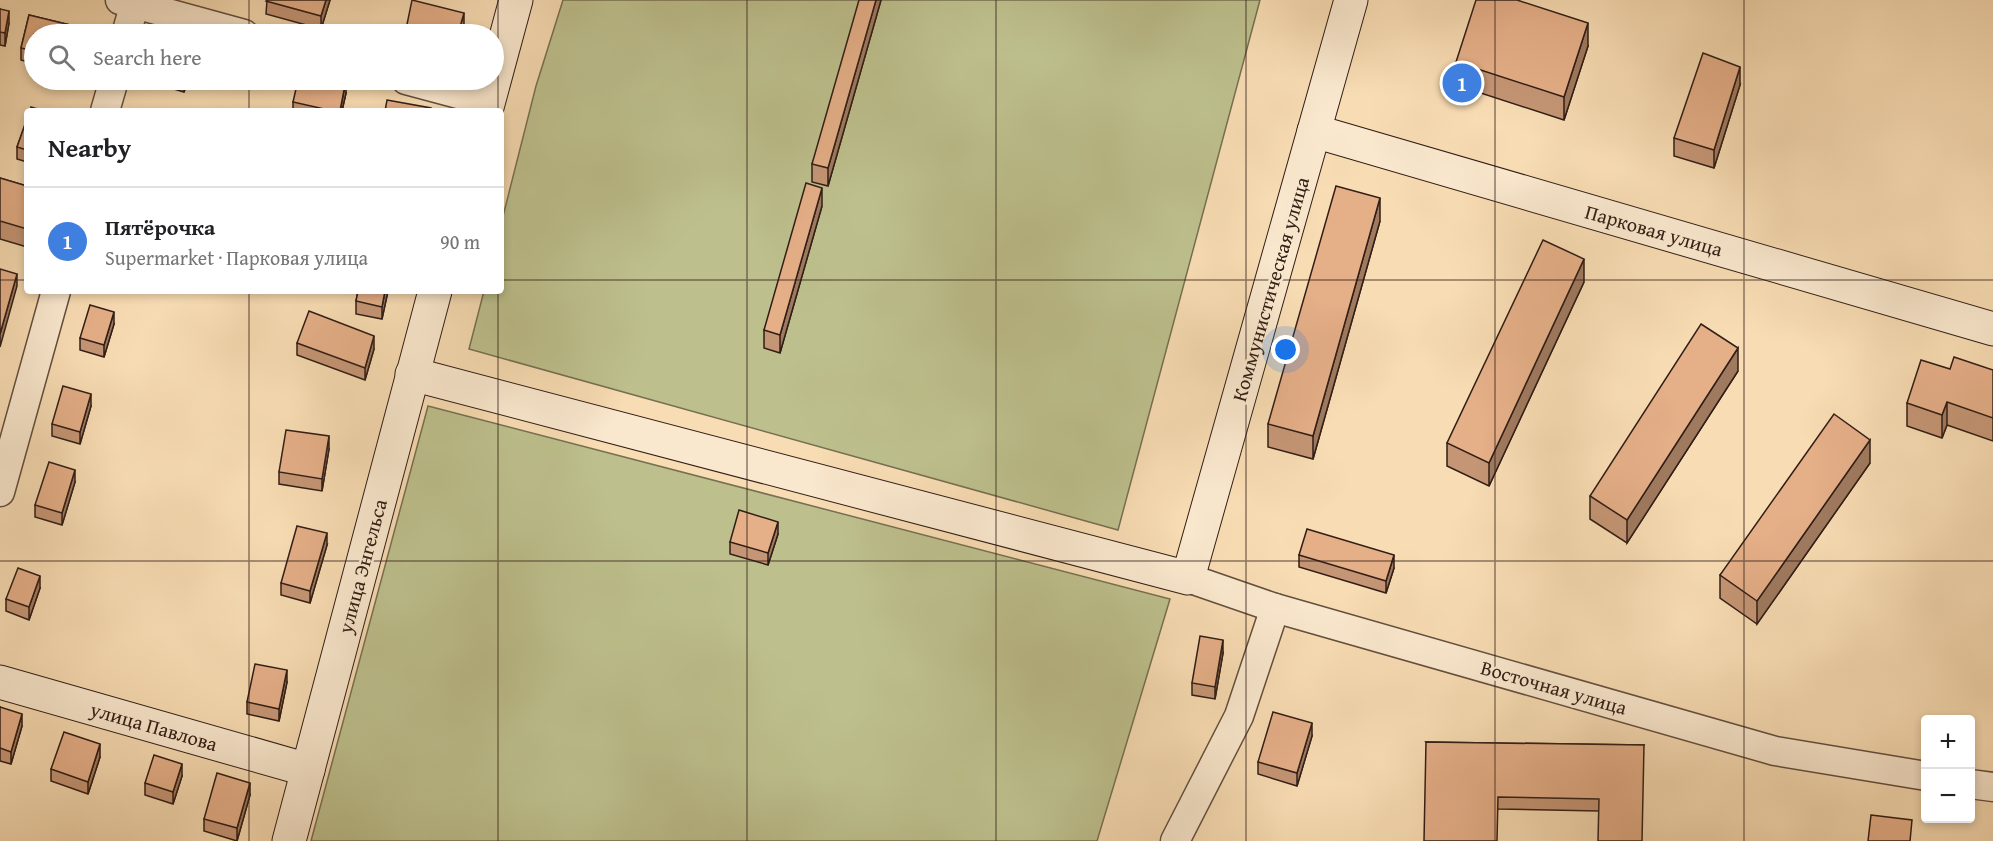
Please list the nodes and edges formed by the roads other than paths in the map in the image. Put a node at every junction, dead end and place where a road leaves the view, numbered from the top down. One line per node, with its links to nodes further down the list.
1 (516, 0): 6 (street)
2 (1351, 0): 12 (street, Коммунистическая улица)
3 (130, 1): 4 (street); 5 (street)
4 (127, 24)
5 (209, 24)
6 (504, 44)
7 (111, 90): 11 (street)
8 (436, 90): 10 (street)
9 (492, 90): 10 (street)
10 (487, 107)
11 (106, 108)
12 (1314, 131): 15 (street, Парковая улица); 19 (street, Коммунистическая улица)
13 (55, 294): 17 (street)
14 (434, 294): 16 (street, улица Энгельса)
15 (1993, 328)
16 (412, 374): 19 (street); 22 (street, улица Энгельса)
17 (6, 445): 18 (street)
18 (0, 492)
19 (1188, 578): 20 (street, Восточная улица)
20 (1275, 608): 23 (street, Восточная улица); 27 (street)
21 (0, 682): 22 (street, улица Павлова)
22 (308, 770): 26 (street, улица Энгельса)
23 (1921, 775)
24 (1975, 785): 25 (street)
25 (1993, 787)
26 (289, 841)
27 (1175, 841)

